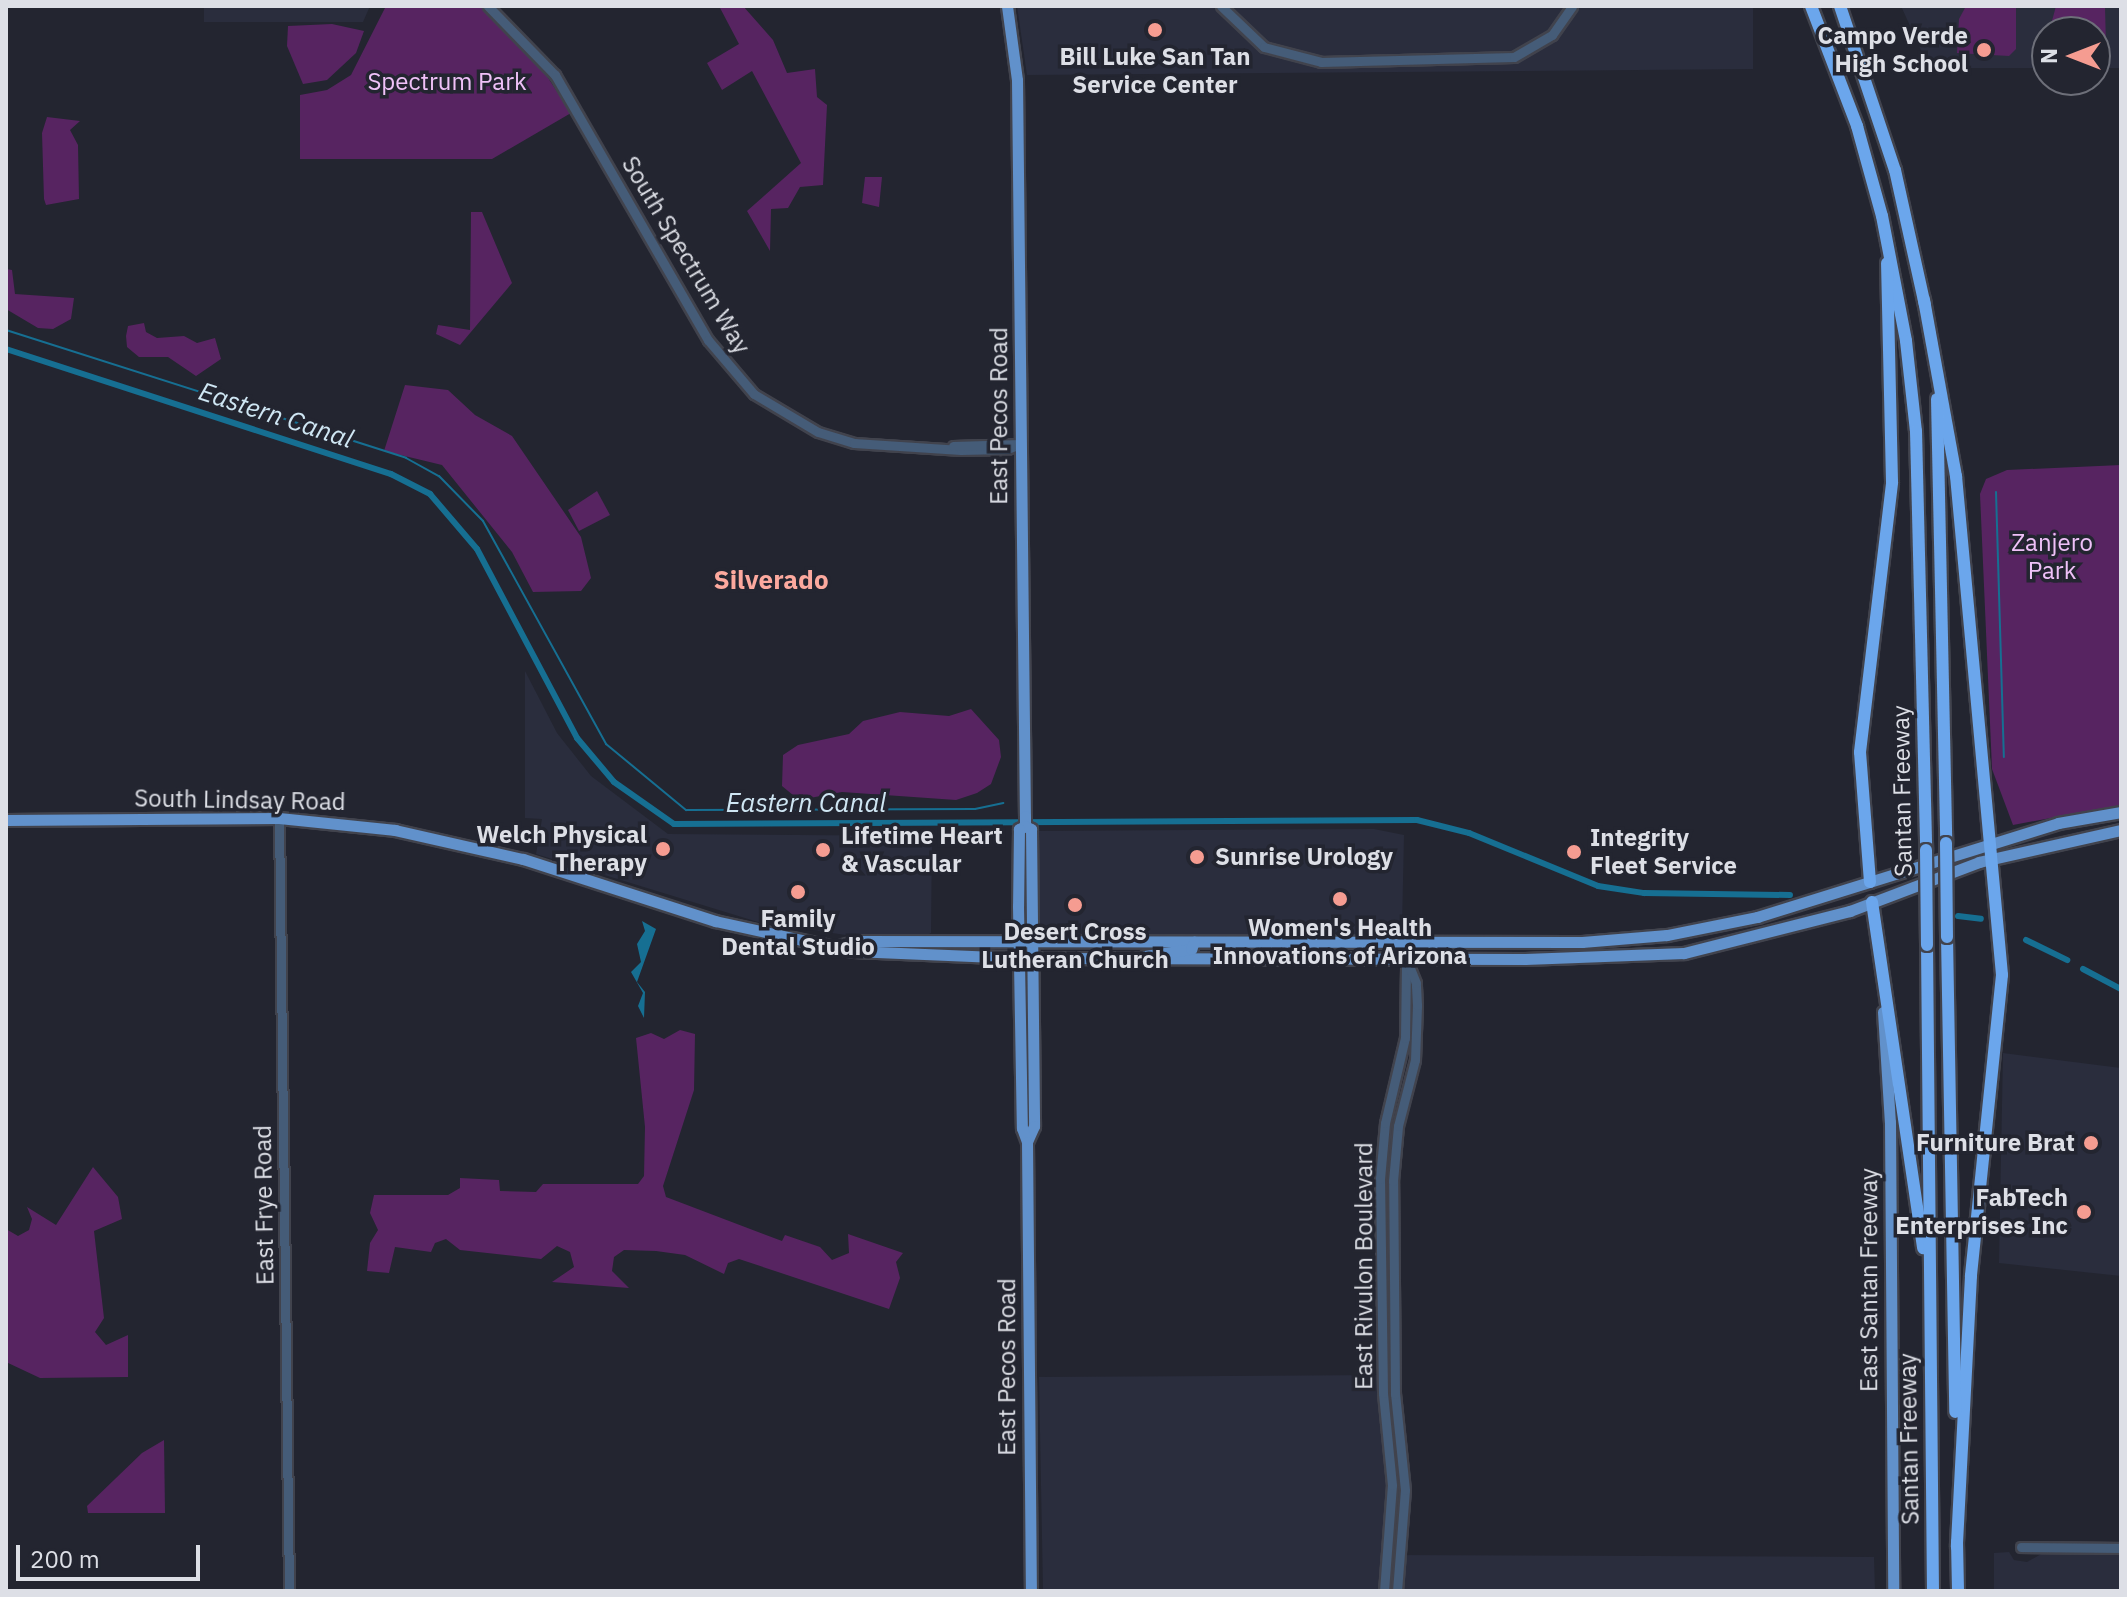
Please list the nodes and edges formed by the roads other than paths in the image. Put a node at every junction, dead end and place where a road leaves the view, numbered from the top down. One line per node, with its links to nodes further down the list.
1 (488, 6): 9 (street, South Spectrum Way)
2 (1007, 6): 9 (main road, East Pecos Road)
3 (1221, 6): 4 (street)
4 (1572, 6)
5 (1811, 6): 7 (highway, Santan Freeway)
6 (1840, 6): 8 (highway, Santan Freeway)
7 (1882, 216): 17 (highway); 29 (highway, Santan Freeway, bridge)
8 (1924, 300): 15 (highway); 30 (highway, Santan Freeway, bridge)
9 (1021, 444): 13 (main road, East Pecos Road)
10 (2121, 812): 15 (main road, South Lindsay Road)
11 (279, 818): 12 (main road, South Lindsay Road); 22 (main road, South Lindsay Road); 33 (street, East Frye Road)
12 (6, 820)
13 (1025, 822): 20 (main road, East Pecos Road); 21 (main road, East Pecos Road)
14 (2121, 830): 16 (main road, South Lindsay Road)
15 (1993, 843): 16 (highway); 17 (main road, South Lindsay Road)
16 (1995, 862): 18 (main road, South Lindsay Road); 30 (highway)
17 (1870, 882): 18 (main road); 19 (main road, South Lindsay Road)
18 (1872, 902): 26 (main road, South Lindsay Road); 27 (highway)
19 (1194, 942): 21 (main road, South Lindsay Road); 25 (main road)
20 (1019, 944): 21 (main road, South Lindsay Road); 22 (main road, South Lindsay Road); 23 (main road, East Pecos Road)
21 (1033, 944): 24 (main road, East Pecos Road)
22 (842, 945): 23 (main road, South Lindsay Road)
23 (1019, 958): 24 (main road, South Lindsay Road); 28 (main road, East Pecos Road)
24 (1033, 958): 25 (main road, South Lindsay Road); 28 (main road, East Pecos Road)
25 (1141, 958): 26 (main road, South Lindsay Road)
26 (1406, 958): 35 (street, East Rivulon Boulevard); 36 (street, East Rivulon Boulevard)
27 (1881, 969): 29 (highway); 37 (main road, East Santan Freeway)
28 (1027, 1142): 34 (main road, East Pecos Road)
29 (1929, 1290): 38 (highway, Santan Freeway)
30 (1957, 1547): 39 (highway, Santan Freeway)
31 (2021, 1547): 32 (street)
32 (2121, 1548)
33 (289, 1591)
34 (1031, 1591)
35 (1384, 1591)
36 (1397, 1591)
37 (1893, 1591)
38 (1933, 1591)
39 (1958, 1591)

